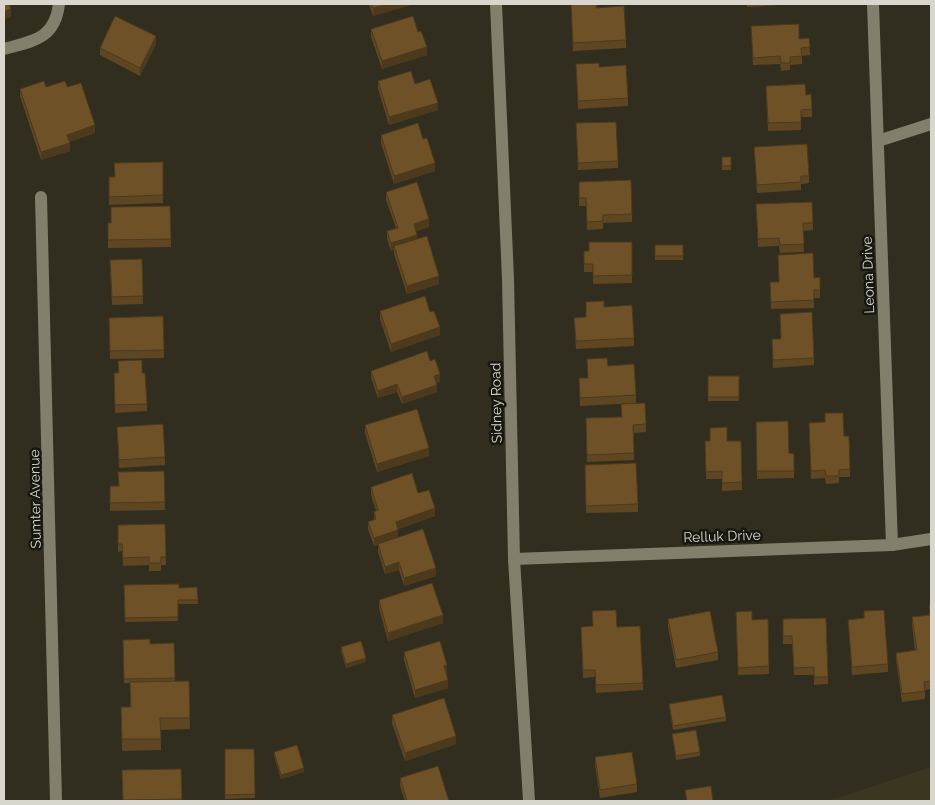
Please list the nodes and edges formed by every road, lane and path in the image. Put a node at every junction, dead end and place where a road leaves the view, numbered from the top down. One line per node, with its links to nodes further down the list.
1 (59, 4): 4 (street)
2 (496, 4): 10 (street, Sidney Road)
3 (873, 4): 6 (street, Leona Drive)
4 (4, 49)
5 (931, 124): 6 (street)
6 (878, 141): 9 (street, Leona Drive)
7 (41, 197): 11 (street, Sumter Avenue)
8 (931, 539): 9 (street, Relluk Drive)
9 (892, 545): 10 (street, Relluk Drive)
10 (514, 559): 12 (street, Sidney Road)
11 (56, 801)
12 (529, 801)

